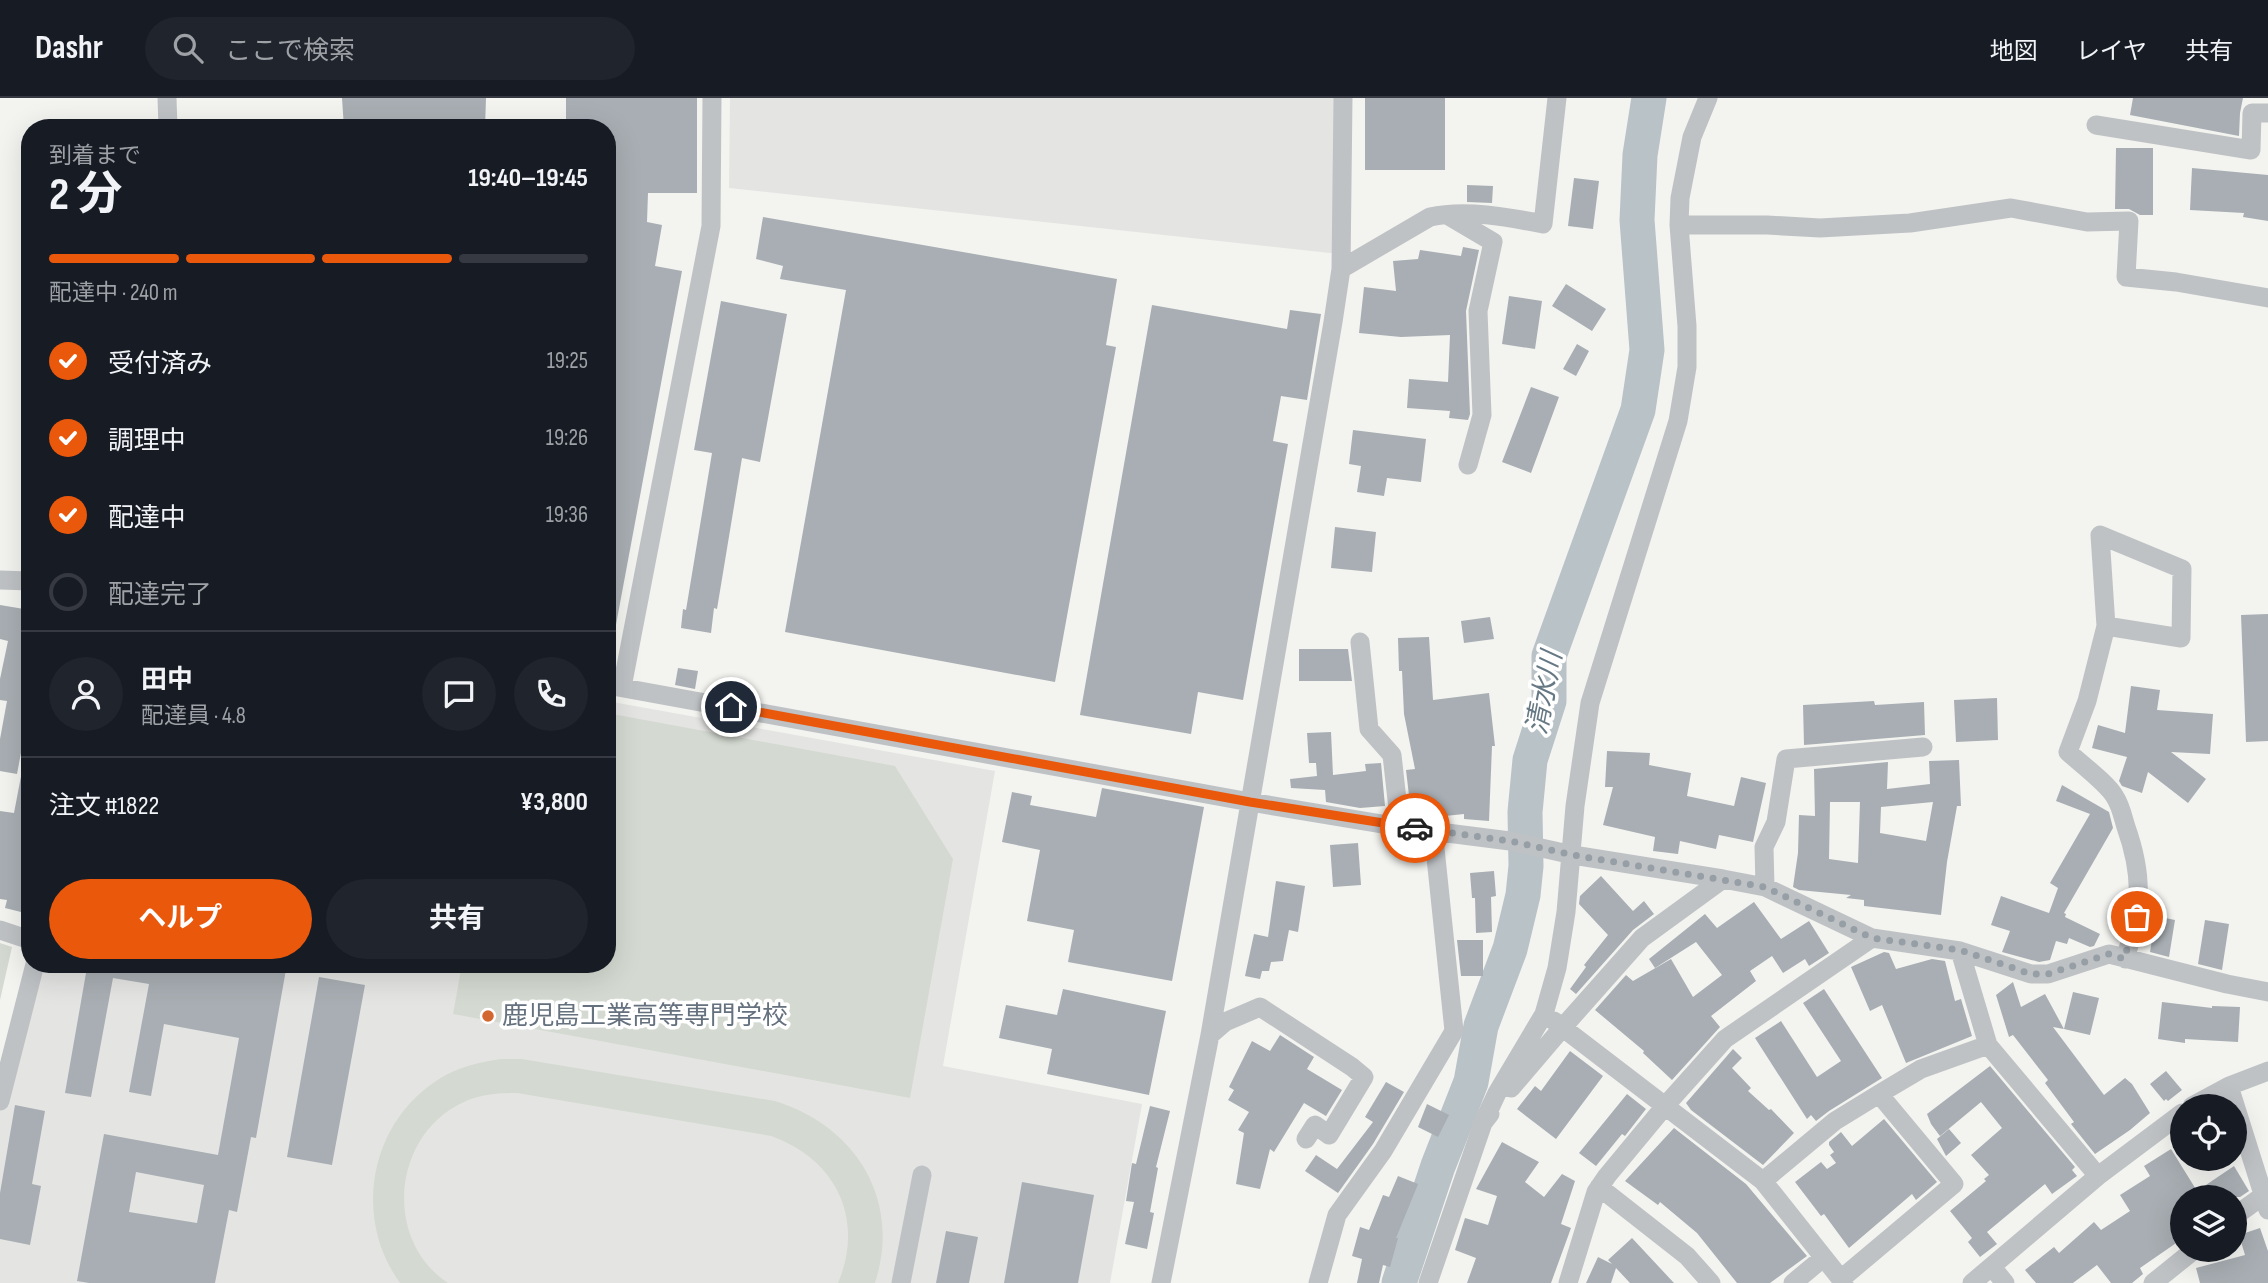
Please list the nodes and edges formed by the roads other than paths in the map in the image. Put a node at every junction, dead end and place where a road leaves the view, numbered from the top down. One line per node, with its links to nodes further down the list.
1 (167, 98): 7 (street)
2 (712, 98): 18 (street)
3 (1343, 98): 11 (street)
4 (1557, 98): 9 (street)
5 (1708, 98): 10 (street)
6 (2257, 108): 8 (street)
7 (168, 119)
8 (2096, 125)
9 (1445, 214): 11 (street); 13 (street)
10 (1678, 225): 12 (street); 24 (street)
11 (1341, 270): 21 (street)
12 (2268, 298)
13 (1468, 465)
14 (0, 580): 15 (street)
15 (21, 581)
16 (2106, 626): 16 (street); 31 (street)
17 (1360, 642): 22 (street)
18 (616, 681)
19 (616, 686): 21 (street)
20 (1923, 747): 26 (street)
21 (1250, 802): 22 (street); 36 (street)
22 (1400, 827): 23 (street)
23 (1433, 829): 24 (street); 59 (street)
24 (1573, 855): 25 (street); 34 (street)
25 (1723, 879): 26 (street); 35 (street)
26 (1765, 887): 29 (street)
27 (0, 930): 28 (street)
28 (21, 937)
29 (1872, 938): 30 (street); 43 (street)
30 (1960, 950): 31 (street); 37 (street)
31 (2124, 959): 33 (street)
32 (33, 973): 42 (street)
33 (2268, 992)
34 (1544, 1014): 35 (street); 45 (street)
35 (1563, 1027): 43 (street); 45 (street)
36 (1210, 1035): 46 (street); 58 (street)
37 (1988, 1045): 40 (street); 48 (street)
38 (2268, 1071): 39 (street)
39 (2229, 1086): 41 (street); 51 (street)
40 (1879, 1094): 49 (street); 56 (street)
41 (2214, 1094)
42 (0, 1101)
43 (1665, 1106): 49 (street); 50 (street)
44 (2170, 1122): 48 (street)
45 (1483, 1123): 60 (street)
46 (1306, 1139)
47 (922, 1175): 57 (street)
48 (2098, 1176): 54 (street)
49 (1763, 1181): 53 (street)
50 (1599, 1187): 61 (street); 62 (street)
51 (2266, 1199): 52 (street)
52 (2247, 1209)
53 (1823, 1258): 56 (street); 63 (street)
54 (1992, 1267): 64 (street); 65 (street)
55 (2175, 1275): 66 (street)
56 (1843, 1281)
57 (901, 1283)
58 (1161, 1283)
59 (1318, 1283)
60 (1428, 1283)
61 (1568, 1283)
62 (1711, 1283)
63 (1793, 1283)
64 (1972, 1283)
65 (2005, 1283)
66 (2153, 1283)

